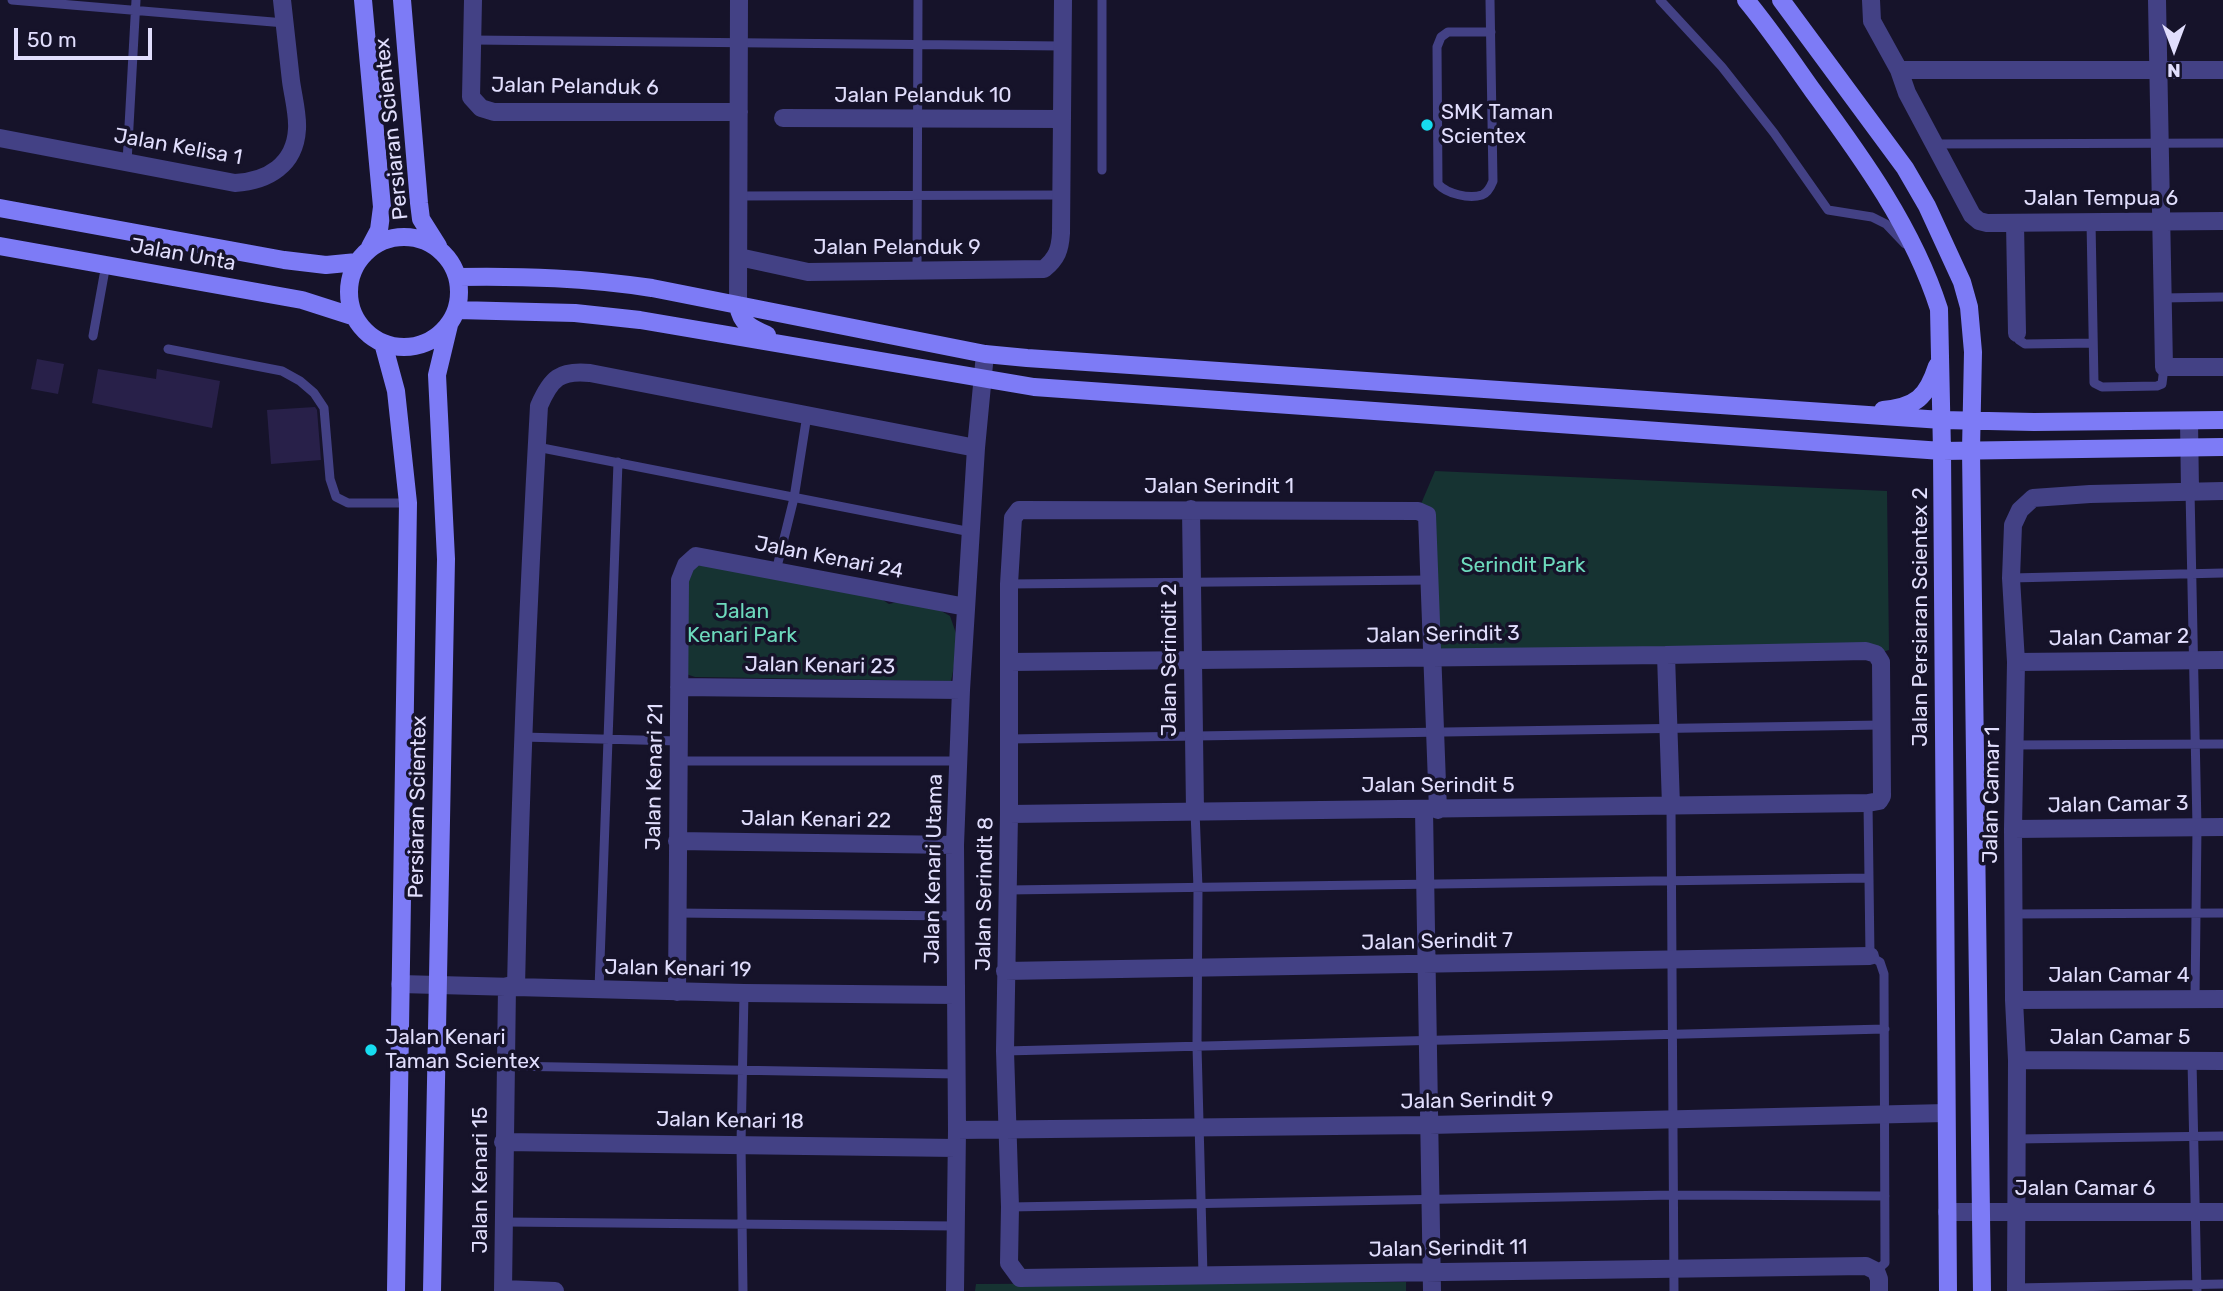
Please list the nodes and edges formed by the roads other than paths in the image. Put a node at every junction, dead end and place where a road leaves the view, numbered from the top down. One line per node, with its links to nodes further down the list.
1 (12, 0): 16 (lane)
2 (282, 0): 17 (street, Jalan Kelisa 1)
3 (363, 0): 45 (street, Persiaran Scientex)
4 (402, 0): 46 (street, Persiaran Scientex)
5 (474, 0): 19 (street, Jalan Pelanduk 6)
6 (739, 0): 20 (street)
7 (918, 0): 21 (lane)
8 (1063, 0): 22 (street)
9 (1102, 0): 35 (lane)
10 (1490, 0): 18 (lane)
11 (1660, 0): 50 (lane)
12 (1746, 0): 50 (street, Jalan Persiaran Scientex 2)
13 (1781, 0): 73 (street)
14 (1871, 0): 23 (street)
15 (2157, 0): 24 (street)
16 (136, 5): 17 (lane); 34 (lane)
17 (285, 23): 34 (street, Jalan Kelisa 1)
18 (1491, 32): 18 (lane)
19 (472, 40): 20 (lane); 26 (street, Jalan Pelanduk 6)
20 (739, 42): 21 (lane); 26 (street)
21 (918, 44): 22 (lane); 28 (lane)
22 (1062, 46): 29 (street)
23 (1899, 70): 24 (street); 32 (street)
24 (2158, 70): 25 (street); 33 (street)
25 (2223, 70)
26 (739, 112): 37 (street)
27 (783, 118): 28 (street, Jalan Pelanduk 10)
28 (917, 119): 29 (street, Jalan Pelanduk 10); 38 (lane)
29 (1062, 119): 36 (street)
30 (0, 138): 34 (street, Jalan Kelisa 1)
31 (2223, 143): 33 (lane)
32 (1934, 144): 33 (lane); 43 (street, Jalan Tempua 6)
33 (2159, 144): 42 (street)
34 (127, 162)
35 (1102, 170)
36 (1062, 195): 38 (lane); 51 (street, Jalan Pelanduk 9)
37 (739, 196): 38 (lane); 47 (street)
38 (917, 196): 51 (lane)
39 (0, 208): 48 (street, Jalan Unta)
40 (2223, 221): 42 (street, Jalan Tempua 6)
41 (2091, 222): 42 (street, Jalan Tempua 6); 43 (street, Jalan Tempua 6); 61 (lane)
42 (2160, 222): 54 (street)
43 (2015, 223): 58 (street)
44 (0, 246): 49 (street, Jalan Unta)
45 (370, 247): 46 (street); 48 (street)
46 (440, 249): 52 (street)
47 (739, 257): 51 (street, Jalan Pelanduk 9); 55 (street)
48 (357, 262): 56 (street)
49 (106, 264): 56 (street, Jalan Unta); 59 (lane)
50 (1923, 267): 64 (street, Jalan Persiaran Scientex 2)
51 (917, 272)
52 (458, 276): 55 (street); 57 (street)
53 (2223, 297): 54 (lane)
54 (2162, 298): 67 (street)
55 (738, 305): 62 (street); 65 (street)
56 (355, 317): 60 (street)
57 (453, 317): 60 (street); 62 (street); 146 (street, Persiaran Scientex)
58 (2017, 333): 61 (lane)
59 (93, 336)
60 (383, 343): 85 (street, Persiaran Scientex)
61 (2093, 343): 67 (lane)
62 (787, 345): 68 (street)
63 (168, 349): 85 (lane)
64 (1941, 353): 69 (street); 71 (street, Jalan Persiaran Scientex 2)
65 (985, 354): 68 (street, Jalan Kenari Utama); 69 (street)
66 (2223, 366): 67 (street)
67 (2164, 367)
68 (982, 379): 77 (street, Jalan Kenari Utama); 79 (street)
69 (1842, 414): 71 (street)
70 (807, 415): 75 (street, Jalan Kenari 15); 77 (street); 84 (lane)
71 (1942, 420): 73 (street); 79 (street, Jalan Persiaran Scientex 2)
72 (2223, 420): 74 (street)
73 (1972, 421): 74 (street); 80 (street)
74 (2189, 421): 78 (street)
75 (537, 447): 81 (lane); 111 (street, Jalan Kenari 15)
76 (2223, 447): 78 (street)
77 (976, 448): 88 (street, Jalan Kenari Utama)
78 (2190, 448): 80 (street); 82 (street)
79 (1942, 450): 80 (street); 166 (street, Jalan Persiaran Scientex 2)
80 (1971, 450): 184 (street)
81 (618, 462): 84 (lane); 112 (lane)
82 (2190, 491): 83 (street, Jalan Camar 1); 92 (lane); 93 (street, Jalan Camar 1)
83 (2223, 491)
84 (794, 498): 88 (lane); 90 (lane)
85 (408, 503): 145 (street, Persiaran Scientex)
86 (1191, 509): 87 (street, Jalan Serindit 1); 94 (street, Jalan Serindit 1); 95 (street, Jalan Serindit 2)
87 (1019, 510): 96 (street, Jalan Serindit 8)
88 (971, 532): 97 (street, Jalan Kenari Utama)
89 (686, 565): 90 (street, Jalan Kenari 24); 105 (street, Jalan Kenari 21)
90 (776, 572): 97 (street, Jalan Kenari 24)
91 (2223, 573): 92 (lane)
92 (2191, 574): 93 (lane); 101 (lane)
93 (2011, 578): 104 (street, Jalan Camar 1)
94 (1430, 580): 95 (lane); 99 (street)
95 (1192, 581): 96 (lane); 100 (street, Jalan Serindit 2)
96 (1009, 584): 103 (street, Jalan Serindit 8)
97 (966, 607): 106 (street, Jalan Kenari Utama)
98 (1666, 655): 99 (street, Jalan Serindit 3); 107 (street, Jalan Serindit 3); 108 (street)
99 (1432, 658): 100 (street, Jalan Serindit 3); 109 (street)
100 (1192, 660): 103 (street, Jalan Serindit 3); 110 (street, Jalan Serindit 2)
101 (2192, 660): 102 (street, Jalan Camar 2); 104 (street, Jalan Camar 2); 115 (lane)
102 (2223, 660)
103 (1010, 662): 113 (street, Jalan Serindit 8)
104 (2016, 663): 117 (street, Jalan Camar 1)
105 (679, 687): 106 (street, Jalan Kenari 23); 114 (street, Jalan Kenari 21)
106 (961, 690): 119 (street, Jalan Kenari Utama)
107 (1881, 725): 108 (lane); 120 (street)
108 (1668, 729): 109 (lane); 121 (street)
109 (1436, 733): 110 (lane); 123 (street)
110 (1193, 736): 113 (lane); 122 (street, Jalan Serindit 2)
111 (522, 737): 112 (lane); 147 (street, Jalan Kenari 15)
112 (608, 738): 114 (lane); 148 (lane)
113 (1009, 739): 124 (street, Jalan Serindit 8)
114 (678, 741): 118 (street, Jalan Kenari 21)
115 (2193, 744): 116 (lane); 117 (lane); 125 (lane)
116 (2223, 744)
117 (2015, 745): 127 (street, Jalan Camar 1)
118 (678, 761): 119 (lane); 128 (street, Jalan Kenari 21)
119 (959, 761): 129 (street, Jalan Kenari Utama)
120 (1868, 803): 121 (street, Jalan Serindit 5); 130 (lane)
121 (1671, 806): 123 (street, Jalan Serindit 5); 131 (lane)
122 (1195, 810): 123 (street, Jalan Serindit 5); 124 (street, Jalan Serindit 5); 133 (lane)
123 (1431, 810): 132 (street)
124 (1009, 814): 134 (street, Jalan Serindit 8)
125 (2197, 827): 126 (street, Jalan Camar 3); 127 (street, Jalan Camar 3); 136 (lane)
126 (2223, 827)
127 (2014, 830): 138 (street, Jalan Camar 1)
128 (677, 841): 129 (street, Jalan Kenari 22); 135 (street, Jalan Kenari 21)
129 (955, 845): 139 (street, Jalan Kenari Utama)
130 (1869, 878): 131 (lane); 140 (lane)
131 (1672, 881): 132 (lane); 141 (lane)
132 (1425, 884): 133 (lane); 142 (street)
133 (1198, 888): 134 (lane); 143 (lane)
134 (1008, 890): 144 (street, Jalan Serindit 8)
135 (676, 913): 139 (lane); 149 (street, Jalan Kenari 21)
136 (2196, 913): 137 (lane); 138 (lane); 152 (lane)
137 (2223, 913)
138 (2014, 914): 154 (street, Jalan Camar 1)
139 (955, 916): 151 (street, Jalan Kenari Utama)
140 (1870, 956): 141 (street, Jalan Serindit 7); 155 (lane)
141 (1672, 960): 142 (street, Jalan Serindit 7); 156 (lane)
142 (1426, 965): 143 (street, Jalan Serindit 7); 157 (street)
143 (1197, 969): 144 (street, Jalan Serindit 7); 158 (lane)
144 (1005, 971): 159 (street, Jalan Serindit 8)
145 (400, 984): 146 (street, Jalan Kenari 19); 200 (street, Persiaran Scientex)
146 (437, 984): 147 (street, Jalan Kenari 19); 201 (street, Persiaran Scientex)
147 (512, 987): 148 (street, Jalan Kenari 19); 163 (street, Jalan Kenari 15)
148 (599, 989): 149 (street, Jalan Kenari 19)
149 (677, 992): 150 (street, Jalan Kenari 19)
150 (744, 993): 151 (street, Jalan Kenari 19); 164 (lane)
151 (956, 995): 165 (street, Jalan Kenari Utama)
152 (2195, 999): 153 (street, Jalan Camar 4); 154 (street, Jalan Camar 4)
153 (2223, 999)
154 (2014, 1000): 160 (street, Jalan Camar 1)
155 (1885, 1029): 156 (lane); 167 (lane)
156 (1673, 1034): 157 (lane); 168 (lane)
157 (1428, 1040): 158 (lane); 169 (street)
158 (1197, 1046): 159 (lane); 170 (lane)
159 (1005, 1051): 171 (street, Jalan Serindit 8)
160 (2017, 1060): 161 (street, Jalan Camar 5); 175 (street, Jalan Camar 1)
161 (2192, 1061): 162 (street, Jalan Camar 5); 172 (lane)
162 (2223, 1061)
163 (505, 1066): 164 (lane); 176 (street, Jalan Kenari 15)
164 (744, 1070): 165 (lane); 177 (lane)
165 (956, 1074): 174 (street, Jalan Kenari Utama)
166 (1946, 1113): 167 (street, Jalan Serindit 9); 183 (street, Jalan Persiaran Scientex 2)
167 (1885, 1114): 168 (street, Jalan Serindit 9); 179 (lane)
168 (1673, 1119): 169 (street, Jalan Serindit 9); 178 (lane)
169 (1429, 1125): 170 (street, Jalan Serindit 9); 180 (street)
170 (1199, 1128): 171 (street, Jalan Serindit 9); 181 (lane)
171 (1009, 1130): 174 (street, Jalan Kenari 18); 182 (street, Jalan Serindit 8)
172 (2194, 1136): 173 (lane); 175 (lane); 186 (lane)
173 (2223, 1136)
174 (957, 1139): 177 (street, Jalan Kenari 18); 190 (street, Jalan Kenari Utama)
175 (2017, 1139): 185 (street, Jalan Camar 1)
176 (503, 1142): 177 (street, Jalan Kenari 18); 188 (street, Jalan Kenari 15)
177 (741, 1144): 189 (lane)
178 (1674, 1195): 179 (lane); 180 (lane); 191 (lane)
179 (1885, 1196): 192 (lane)
180 (1430, 1198): 181 (lane); 193 (street)
181 (1201, 1204): 182 (lane); 194 (lane)
182 (1010, 1208): 195 (street, Jalan Serindit 8)
183 (1947, 1212): 184 (street, Jalan Camar 6); 208 (street, Jalan Persiaran Scientex 2)
184 (1980, 1212): 185 (street, Jalan Camar 6); 209 (street)
185 (2017, 1212): 186 (street, Jalan Camar 6); 198 (street, Jalan Camar 1)
186 (2195, 1212): 187 (street, Jalan Camar 6); 197 (lane)
187 (2223, 1212)
188 (504, 1222): 189 (lane); 199 (street, Jalan Kenari 15)
189 (743, 1225): 190 (lane); 203 (lane)
190 (956, 1226): 204 (street, Jalan Kenari Utama)
191 (1674, 1268): 192 (street, Jalan Serindit 11); 193 (street, Jalan Serindit 11); 206 (lane)
192 (1876, 1271): 207 (street)
193 (1432, 1272): 194 (street, Jalan Serindit 11); 205 (street)
194 (1203, 1275): 195 (street, Jalan Serindit 11)
195 (1020, 1278)
196 (2223, 1284): 197 (lane)
197 (2197, 1288): 198 (lane)
198 (2016, 1289)
199 (503, 1290): 202 (street)
200 (396, 1291)
201 (432, 1291)
202 (555, 1291)
203 (743, 1291)
204 (955, 1291)
205 (1432, 1291)
206 (1674, 1291)
207 (1879, 1291)
208 (1948, 1291)
209 (1982, 1291)

